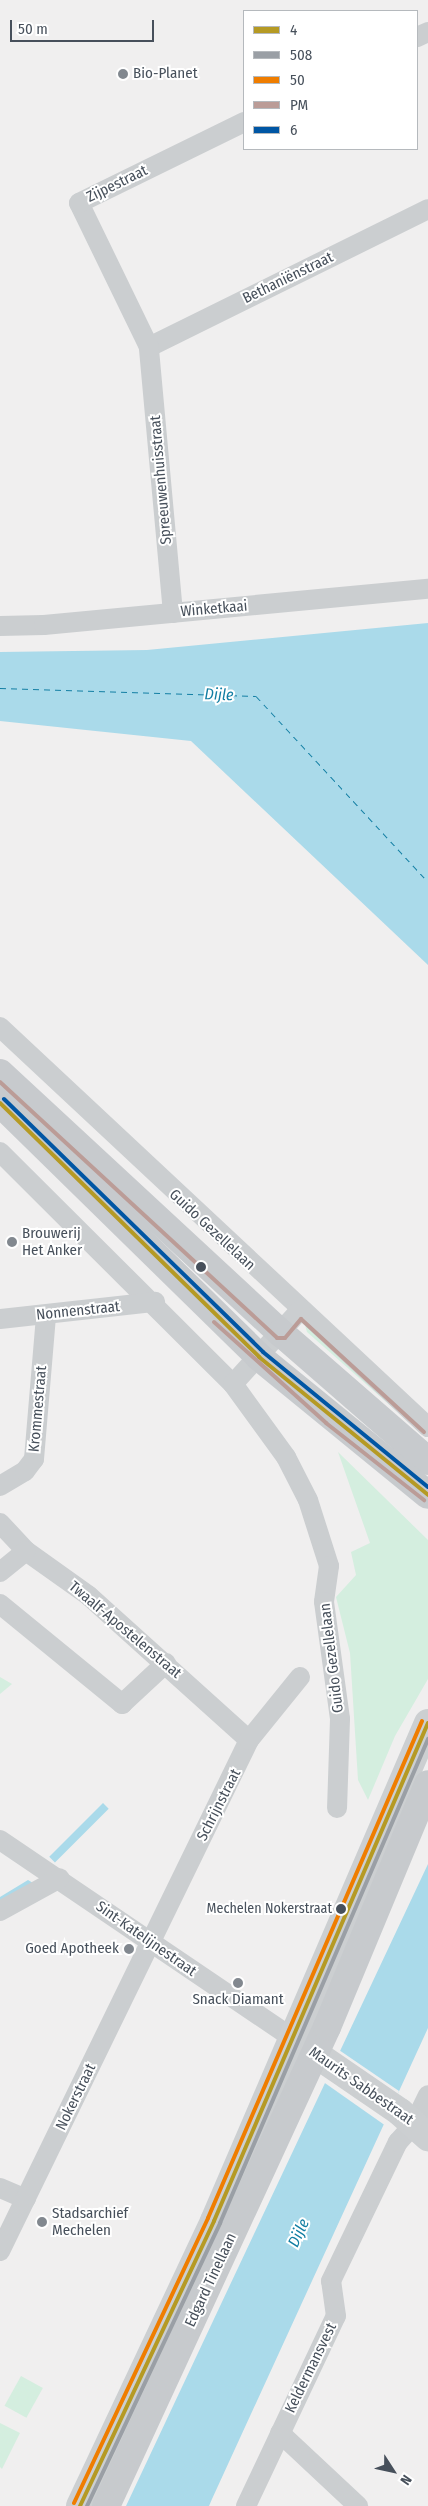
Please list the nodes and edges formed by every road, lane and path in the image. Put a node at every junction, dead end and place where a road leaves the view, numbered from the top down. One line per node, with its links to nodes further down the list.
1 (243, 122): 3 (street, Zijpestraat)
2 (428, 209): 3 (street, Bethaniënstraat)
3 (149, 346): 5 (street, Spreeuwenhuisstraat)
4 (428, 589): 5 (street, Winketkaai)
5 (173, 613): 6 (street, Winketkaai)
6 (0, 626)
7 (0, 1027): 14 (street, Guido Gezellelaan)
8 (0, 1073): 14 (main road, Guido Gezellelaan)
9 (0, 1103): 15 (main road, Guido Gezellelaan)
10 (0, 1152): 11 (street, Guido Gezellelaan)
11 (155, 1302): 12 (street, Nonnenstraat); 16 (street, Guido Gezellelaan)
12 (46, 1316): 13 (street, Nonnenstraat); 18 (street, Krommestraat)
13 (0, 1319)
14 (291, 1321): 15 (street); 17 (main road, Guido Gezellelaan)
15 (259, 1357): 16 (street); 17 (main road, Guido Gezellelaan)
16 (233, 1384): 29 (street, Guido Gezellelaan)
17 (420, 1449): 19 (main road, Guido Gezellelaan)
18 (0, 1486)
19 (428, 1495)
20 (0, 1523): 21 (street, Twaalf-Apostelenstraat)
21 (26, 1551): 22 (street); 24 (street, Twaalf-Apostelenstraat)
22 (0, 1572)
23 (0, 1604): 24 (street)
24 (166, 1664): 27 (street, Twaalf-Apostelenstraat)
25 (300, 1677): 27 (street, Schrijnstraat)
26 (428, 1723): 34 (main road)
27 (250, 1740): 33 (street, Schrijnstraat)
28 (428, 1784): 35 (main road)
29 (337, 1808)
30 (0, 1840): 31 (street, Sint-Katelijnestraat)
31 (60, 1878): 32 (street); 33 (street, Sint-Katelijnestraat)
32 (0, 1911)
33 (148, 1942): 34 (street, Sint-Katelijnestraat); 39 (street, Nokerstraat)
34 (292, 2038): 35 (main road, Maurits Sabbestraat); 42 (main road, Edgard Tinellaan)
35 (323, 2058): 37 (main road, Maurits Sabbestraat); 43 (main road, Edgard Tinellaan)
36 (428, 2094): 37 (street, Keldermansvest)
37 (414, 2124): 41 (street, Keldermansvest)
38 (0, 2188): 39 (street)
39 (26, 2199): 40 (street, Nokerstraat)
40 (0, 2251)
41 (280, 2434): 44 (street, Keldermansvest); 45 (street)
42 (80, 2506)
43 (106, 2506)
44 (246, 2506)
45 (358, 2506)

